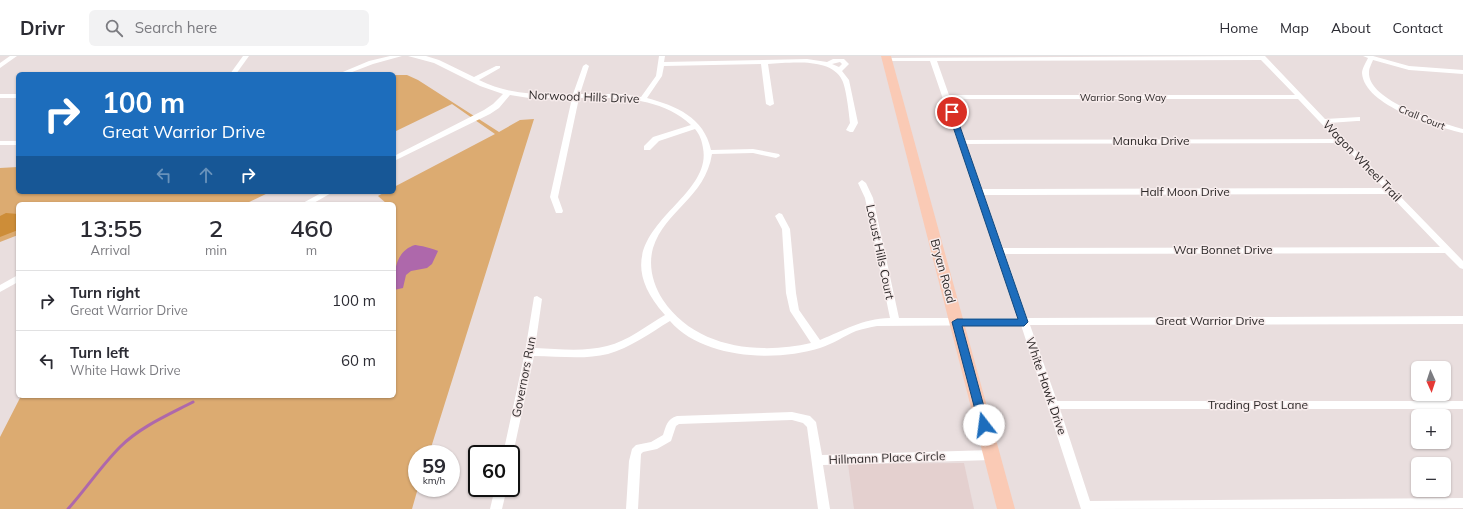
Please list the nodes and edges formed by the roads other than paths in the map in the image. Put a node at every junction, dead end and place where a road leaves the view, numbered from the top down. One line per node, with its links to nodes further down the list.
1 (14, 56): 13 (street)
2 (246, 56): 17 (street)
3 (399, 56): 18 (street)
4 (411, 56): 20 (street, Norwood Hills Drive)
5 (662, 56): 11 (street)
6 (1262, 57): 9 (street); 26 (street, Wagon Wheel Trail)
7 (1368, 57): 19 (street); 33 (street, Crall Court)
8 (886, 58): 9 (street); 58 (main road, Bryan Road)
9 (933, 59): 25 (street, White Hawk Drive)
10 (764, 62): 11 (street); 12 (street); 28 (street)
11 (662, 64): 27 (street)
12 (826, 65): 16 (street); 16 (street)
13 (0, 66)
14 (586, 66): 24 (street)
15 (498, 67): 20 (street)
16 (839, 71): 32 (street)
17 (234, 72)
18 (346, 72)
19 (1463, 72)
20 (474, 80): 21 (street, Norwood Hills Drive)
21 (508, 93): 24 (street, Norwood Hills Drive); 41 (street)
22 (0, 96): 23 (street)
23 (16, 96)
24 (576, 96): 27 (street, Norwood Hills Drive); 47 (street)
25 (947, 97): 26 (street, Warrior Song Way); 35 (street, White Hawk Drive)
26 (1299, 97): 30 (street, Wagon Wheel Trail)
27 (643, 98): 31 (street, Norwood Hills Drive)
28 (770, 104)
29 (1357, 119): 30 (street)
30 (1323, 121): 34 (street, Wagon Wheel Trail)
31 (697, 126): 38 (street); 39 (street, Norwood Hills Drive)
32 (850, 130)
33 (1463, 131)
34 (1342, 141): 35 (street, Manuka Drive); 43 (street, Wagon Wheel Trail)
35 (961, 142): 44 (street, White Hawk Drive)
36 (0, 143): 37 (street)
37 (16, 143)
38 (647, 148)
39 (708, 152): 40 (street); 55 (street, Norwood Hills Drive)
40 (776, 156)
41 (396, 158)
42 (862, 183): 57 (street, Locust Hills Court)
43 (1390, 191): 44 (street, Half Moon Drive); 49 (street, Wagon Wheel Trail)
44 (979, 192): 50 (street, White Hawk Drive)
45 (325, 194): 46 (street)
46 (309, 202)
47 (559, 211)
48 (779, 216): 60 (street)
49 (1447, 250): 50 (street, War Bonnet Drive); 51 (street, Wagon Wheel Trail)
50 (999, 251): 59 (street, White Hawk Drive)
51 (1463, 266)
52 (16, 279): 53 (street)
53 (0, 289)
54 (538, 299): 61 (street, Governors Run)
55 (669, 317): 60 (street, Norwood Hills Drive); 61 (street)
56 (1463, 320): 59 (street, Great Warrior Drive)
57 (895, 322): 58 (street, Norwood Hills Drive); 60 (street, Norwood Hills Drive)
58 (957, 322): 59 (street, Great Warrior Drive); 65 (main road, Bryan Road)
59 (1024, 322): 62 (street, White Hawk Drive)
60 (818, 345)
61 (530, 352): 64 (street, Governors Run)
62 (1053, 405): 63 (street, Trading Post Lane); 69 (street, White Hawk Drive)
63 (1463, 405)
64 (510, 445)
65 (992, 455): 66 (street, Hillmann Place Circle); 73 (main road, Bryan Road)
66 (818, 460): 71 (street, Hillmann Place Circle); 72 (street)
67 (499, 497): 70 (street)
68 (1463, 504): 69 (street)
69 (1087, 508)
70 (496, 509)
71 (632, 509)
72 (824, 509)
73 (1006, 509)

